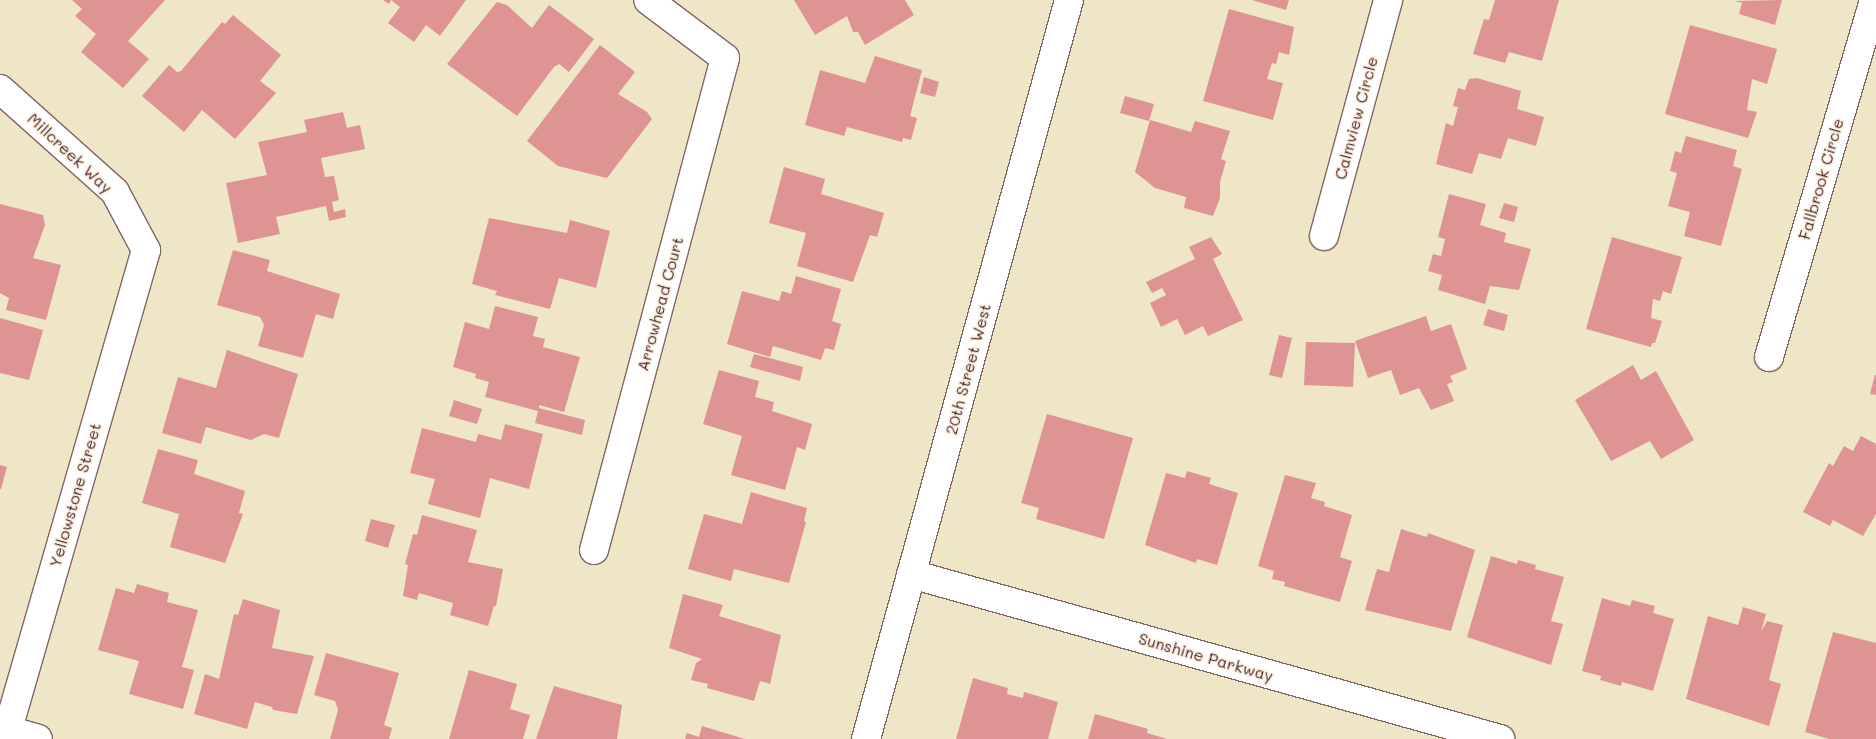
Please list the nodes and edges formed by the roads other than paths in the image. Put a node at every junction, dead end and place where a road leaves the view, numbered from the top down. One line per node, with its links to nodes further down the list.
1 (648, 0): 9 (street, Arrowhead Court)
2 (1069, 0): 10 (street, 20th Street West)
3 (1388, 0): 6 (street, Calmview Circle)
4 (1874, 0): 8 (street, Fallbrook Circle)
5 (0, 89): 7 (street, Millcreek Way)
6 (1324, 236)
7 (146, 250): 11 (street, Yellowstone Street)
8 (1769, 357)
9 (594, 550)
10 (911, 574): 13 (street, 20th Street West); 14 (street, Sunshine Parkway)
11 (6, 734): 12 (street)
12 (38, 739)
13 (866, 739)
14 (1500, 739)

